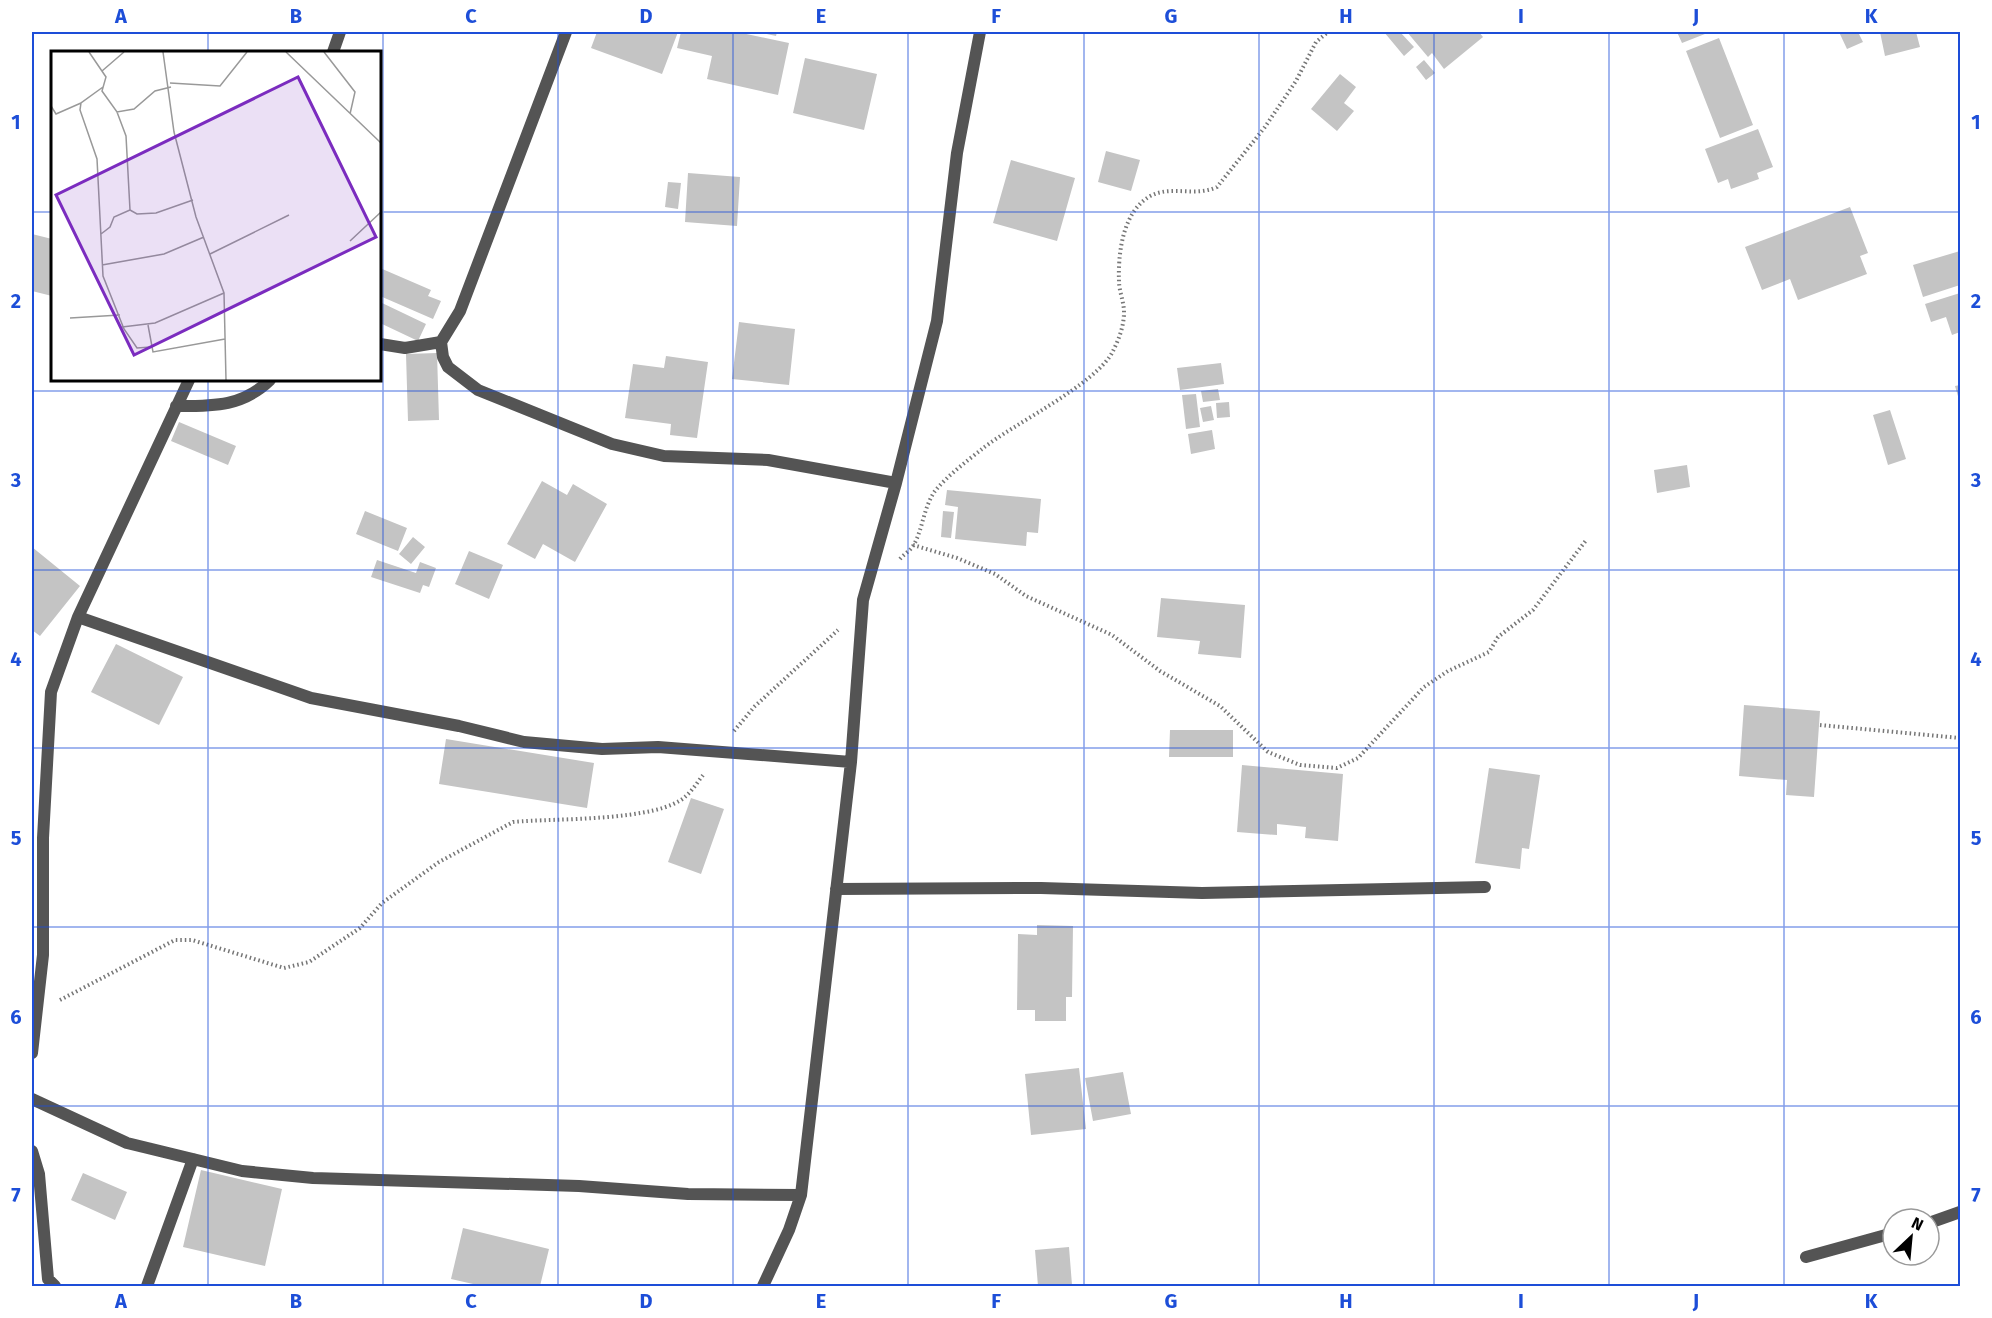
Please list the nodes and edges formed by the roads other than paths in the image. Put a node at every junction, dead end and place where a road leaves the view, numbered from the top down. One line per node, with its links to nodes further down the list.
1 (340, 32): 4 (street)
2 (566, 32): 5 (street)
3 (980, 32): 10 (street)
4 (333, 51)
5 (441, 342): 6 (street); 10 (street)
6 (381, 344)
7 (188, 381): 9 (street)
8 (269, 381): 9 (street)
9 (176, 406): 11 (street)
10 (896, 483): 12 (street)
11 (78, 617): 12 (street); 15 (street)
12 (851, 762): 14 (street)
13 (1485, 887): 14 (street)
14 (836, 889): 20 (street)
15 (35, 1010): 16 (street)
16 (32, 1053)
17 (32, 1099): 19 (street)
18 (32, 1151): 25 (street)
19 (193, 1159): 20 (street); 26 (street)
20 (801, 1195): 27 (street)
21 (1960, 1212): 22 (street)
22 (1941, 1219)
23 (1881, 1236): 24 (street)
24 (1806, 1257)
25 (55, 1287)
26 (147, 1287)
27 (763, 1287)

